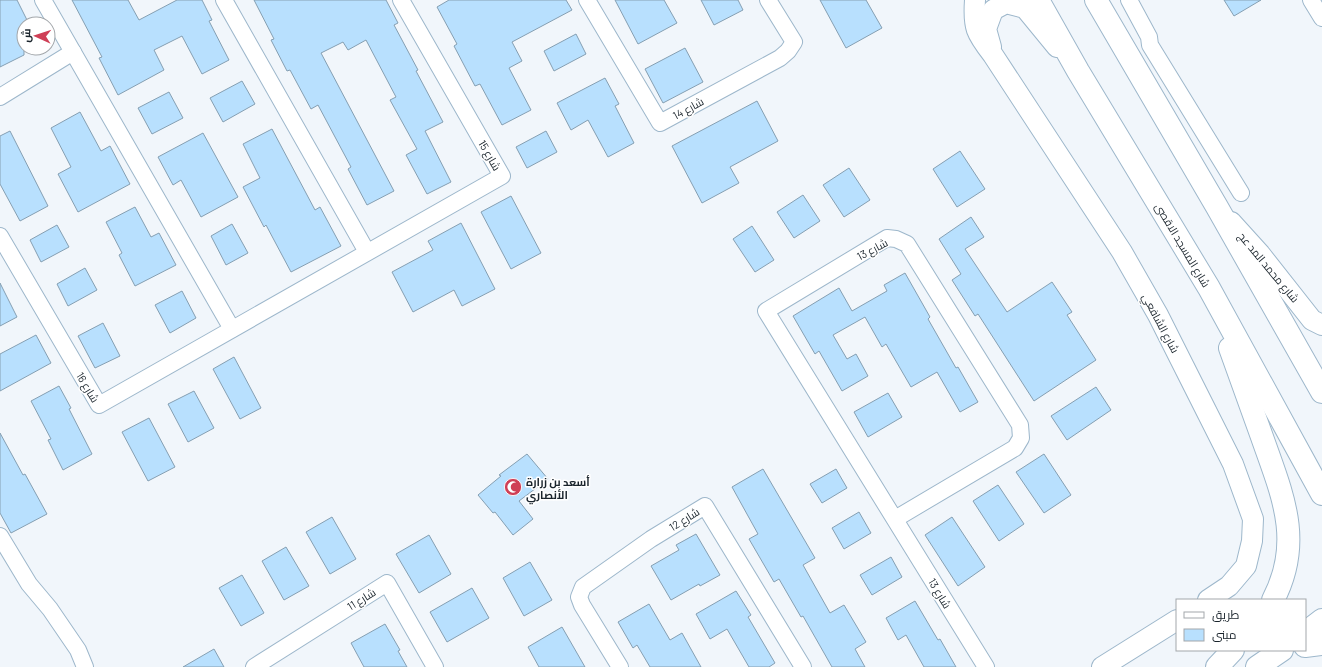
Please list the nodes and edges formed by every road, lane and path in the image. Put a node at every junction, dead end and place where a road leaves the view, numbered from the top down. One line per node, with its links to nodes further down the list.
1 (43, 0): 13 (street)
2 (224, 0): 21 (street)
3 (401, 0): 21 (street, شارع 15)
4 (587, 0): 5 (street, شارع 14)
5 (768, 0)
6 (975, 0): 14 (street, شارع الشافعي)
7 (1038, 0): 16 (main road, شارع المسجد الاقصى)
8 (1096, 0): 15 (main road)
9 (1129, 0): 12 (street)
10 (1311, 0): 11 (street)
11 (1322, 18)
12 (1150, 45): 15 (street); 18 (street)
13 (74, 52): 17 (street); 25 (street)
14 (993, 55): 16 (street, شارع الشافعي); 30 (street, شارع الشافعي)
15 (1133, 63): 19 (main road)
16 (1078, 71): 22 (main road, شارع المسجد الاقصى)
17 (0, 97)
18 (1241, 193)
19 (1217, 208): 24 (street, شارع محمد المد عج); 26 (main road)
20 (0, 236): 25 (street, شارع 16)
21 (367, 252): 23 (street, شارع 15)
22 (1209, 288): 27 (main road, شارع المسجد الاقصى); 31 (main road)
23 (290, 296): 25 (street, شارع 16)
24 (1322, 325)
25 (232, 329)
26 (1322, 392)
27 (1322, 494)
28 (895, 519): 28 (street, شارع 13); 44 (street, شارع 13)
29 (0, 536): 39 (street)
30 (1210, 599)
31 (1274, 599)
32 (1322, 620): 34 (main road)
33 (1176, 621): 45 (street)
34 (1306, 632)
35 (1322, 644): 36 (main road)
36 (1306, 646)
37 (1232, 651): 46 (main road)
38 (1282, 651): 47 (main road)
39 (85, 667)
40 (254, 667): 41 (street, شارع 11)
41 (435, 667)
42 (620, 667): 43 (street, شارع 12)
43 (803, 667)
44 (986, 667)
45 (1102, 667)
46 (1217, 667)
47 (1257, 667)

